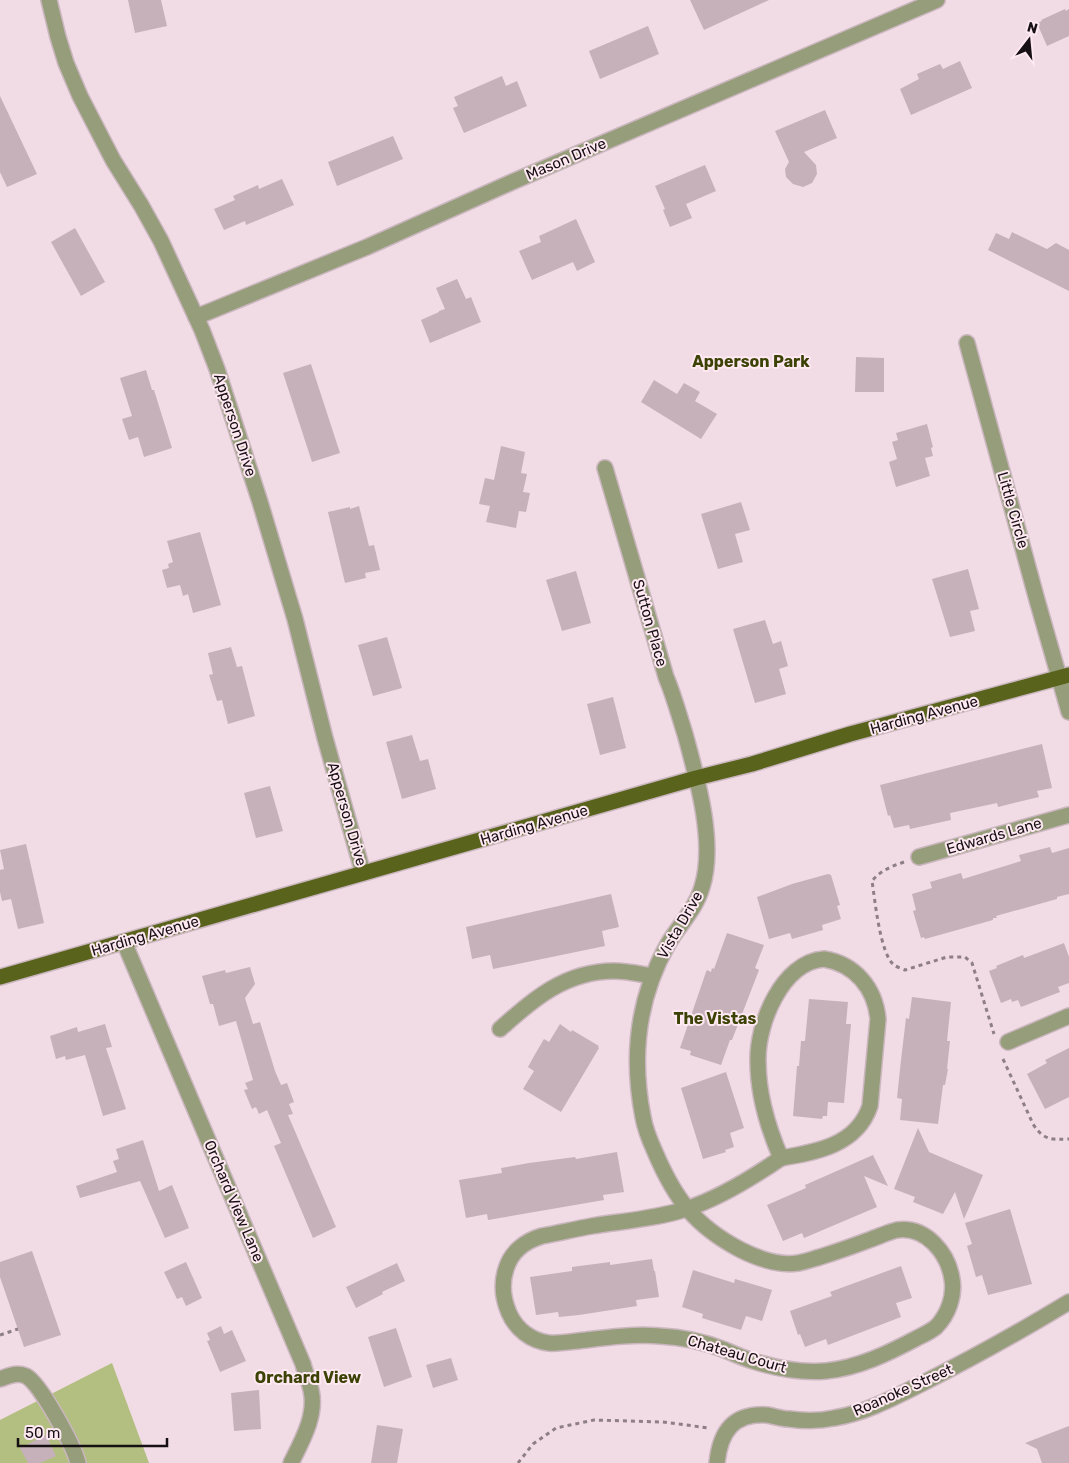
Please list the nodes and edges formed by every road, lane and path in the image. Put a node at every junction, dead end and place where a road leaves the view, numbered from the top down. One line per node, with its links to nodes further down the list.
1 (49, 0): 3 (street, Apperson Drive)
2 (936, 0): 3 (street, Mason Drive)
3 (196, 317): 11 (street, Apperson Drive)
4 (967, 342): 6 (street, Little Circle)
5 (605, 468): 8 (street, Sutton Place)
6 (1064, 676): 7 (street, Little Circle); 8 (main road, Harding Avenue)
7 (1069, 712)
8 (696, 778): 11 (main road, Harding Avenue); 13 (street, Vista Drive)
9 (1069, 815): 10 (street, Edwards Lane)
10 (919, 857): 17 (path)
11 (363, 873): 12 (main road, Harding Avenue)
12 (124, 942): 14 (main road, Harding Avenue); 27 (street, Orchard View Lane)
13 (652, 976): 16 (street); 20 (street, Vista Drive)
14 (0, 977)
15 (1069, 1016): 17 (street)
16 (500, 1029)
17 (1001, 1044): 18 (path)
18 (1069, 1139)
19 (781, 1158): 19 (street); 20 (street)
20 (686, 1209): 20 (street, Chateau Court)
21 (1069, 1302): 25 (street, Roanoke Street)
22 (18, 1329): 23 (path)
23 (0, 1335)
24 (0, 1379): 26 (street)
25 (726, 1431): 28 (path); 29 (street)
26 (78, 1463)
27 (291, 1463)
28 (518, 1463)
29 (717, 1463)

